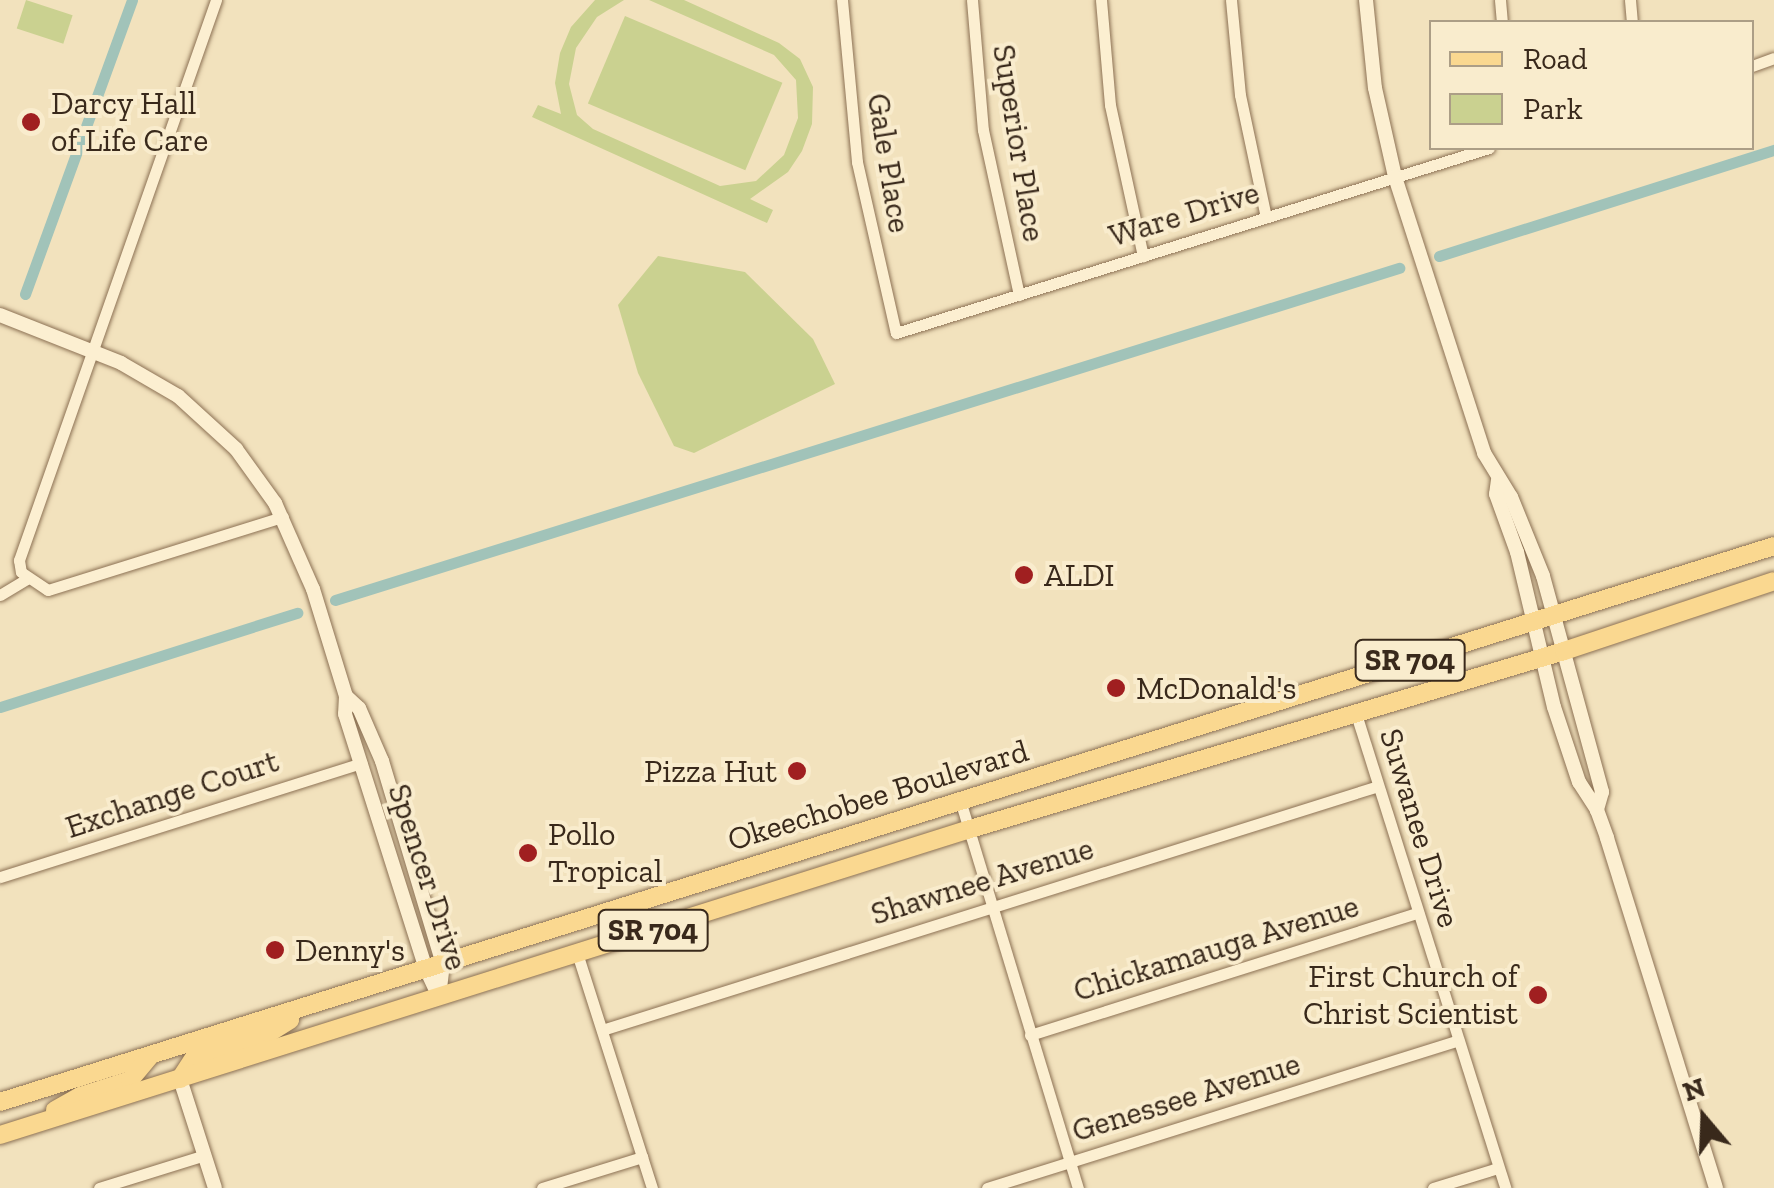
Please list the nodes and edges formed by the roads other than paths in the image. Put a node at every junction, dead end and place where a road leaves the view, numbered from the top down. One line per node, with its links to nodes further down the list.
1 (216, 0): 14 (street)
2 (842, 0): 13 (street, Gale Place)
3 (972, 0): 11 (street, Superior Place)
4 (1101, 0): 10 (street)
5 (1231, 0): 9 (street)
6 (1366, 0): 8 (street)
7 (1483, 150): 8 (street, Ware Drive)
8 (1395, 177): 9 (street, Ware Drive); 15 (street)
9 (1266, 217): 10 (street, Ware Drive)
10 (1142, 256): 11 (street, Ware Drive)
11 (1019, 294): 13 (street, Ware Drive)
12 (0, 316): 14 (street, Spencer Drive)
13 (896, 333)
14 (92, 351): 16 (street, Spencer Drive); 18 (street)
15 (1498, 480): 21 (street); 22 (street)
16 (283, 517): 18 (street); 25 (street, Spencer Drive)
17 (1774, 546): 21 (main road, Okeechobee Boulevard / SR 704)
18 (24, 576): 20 (street)
19 (1774, 581): 23 (main road, Okeechobee Boulevard / SR 704)
20 (0, 595)
21 (1556, 614): 22 (main road, Okeechobee Boulevard / SR 704); 23 (street)
22 (1533, 622): 24 (street); 29 (main road, Okeechobee Boulevard / SR 704)
23 (1564, 651): 24 (main road, Okeechobee Boulevard / SR 704); 30 (street)
24 (1539, 658): 26 (main road, Okeechobee Boulevard / SR 704); 30 (street)
25 (346, 696): 27 (street, Spencer Drive); 33 (street, Spencer Drive)
26 (1356, 714): 28 (street, Suwanee Drive); 32 (main road, Okeechobee Boulevard / SR 704)
27 (361, 763): 31 (street, Spencer Drive); 34 (street, Exchange Court)
28 (1378, 786): 35 (street, Shawnee Avenue); 36 (street, Suwanee Drive)
29 (960, 800): 32 (street); 38 (main road, Okeechobee Boulevard / SR 704)
30 (1597, 810): 61 (street)
31 (381, 826): 33 (street); 38 (street, Spencer Drive)
32 (967, 830): 35 (street); 37 (main road, Okeechobee Boulevard / SR 704)
33 (408, 844): 38 (street, Spencer Drive)
34 (0, 877)
35 (990, 908): 41 (street, Shawnee Avenue); 42 (street)
36 (1418, 913): 42 (street, Chickamauga Avenue); 43 (street, Suwanee Drive)
37 (577, 953): 39 (main road, Okeechobee Boulevard / SR 704); 41 (street)
38 (434, 967): 39 (street, Spencer Drive); 40 (main road, Okeechobee Boulevard / SR 704)
39 (439, 997): 45 (main road, Okeechobee Boulevard / SR 704)
40 (316, 1004): 44 (main road, Okeechobee Boulevard / SR 704); 45 (main road)
41 (602, 1030): 50 (street)
42 (1030, 1035): 51 (street)
43 (1458, 1040): 51 (street, Genessee Avenue); 52 (street, Suwanee Drive)
44 (151, 1055): 46 (main road, Okeechobee Boulevard / SR 704); 47 (main road)
45 (180, 1079): 47 (main road, Okeechobee Boulevard / SR 704); 49 (street)
46 (0, 1102)
47 (20, 1129): 48 (main road, Okeechobee Boulevard / SR 704)
48 (0, 1135)
49 (205, 1155): 53 (street); 54 (street)
50 (642, 1157): 55 (street); 56 (street)
51 (1070, 1162): 57 (street, Genessee Avenue); 58 (street)
52 (1498, 1168): 59 (street); 60 (street, Suwanee Drive)
53 (99, 1188)
54 (215, 1188)
55 (542, 1188)
56 (652, 1188)
57 (987, 1188)
58 (1078, 1188)
59 (1433, 1188)
60 (1505, 1188)
61 (1716, 1188)

